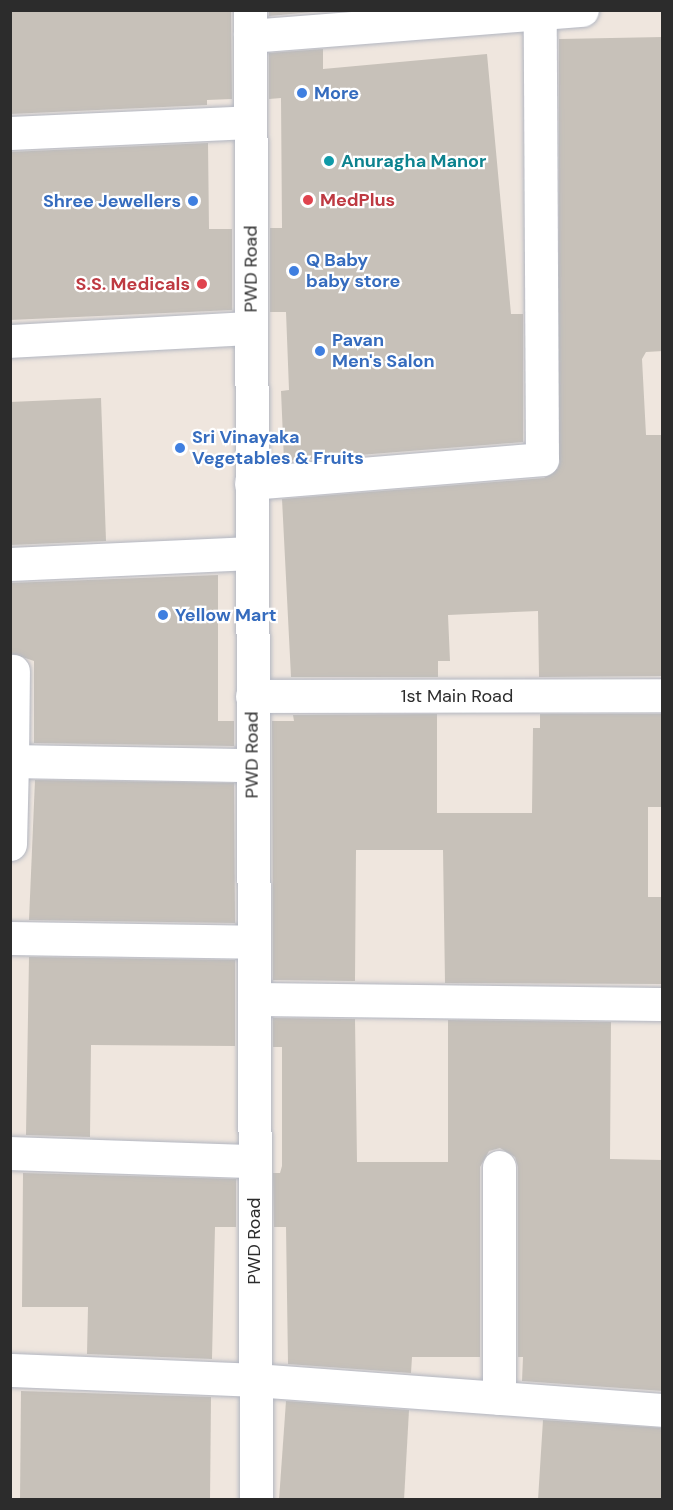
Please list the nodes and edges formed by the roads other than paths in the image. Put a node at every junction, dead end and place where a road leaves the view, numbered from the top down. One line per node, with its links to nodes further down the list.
1 (582, 10): 2 (street)
2 (540, 13): 3 (street); 8 (street)
3 (250, 23): 4 (street, PWD Road)
4 (250, 122): 5 (street); 6 (street, PWD Road)
5 (10, 133)
6 (251, 328): 7 (street); 8 (street, PWD Road)
7 (10, 341)
8 (252, 483): 9 (street, PWD Road)
9 (252, 553): 10 (street); 13 (street, PWD Road)
10 (10, 564)
11 (13, 671): 14 (street)
12 (663, 695): 13 (street, 1st Main Road)
13 (252, 696): 15 (street, PWD Road)
14 (12, 761): 15 (street); 16 (street)
15 (252, 765): 18 (street, PWD Road)
16 (10, 844)
17 (10, 938): 18 (street)
18 (253, 942): 19 (street, PWD Road)
19 (254, 999): 20 (street); 22 (street, PWD Road)
20 (663, 1004)
21 (10, 1153): 22 (street)
22 (254, 1161): 25 (street, PWD Road)
23 (499, 1167): 26 (street)
24 (10, 1370): 25 (street)
25 (254, 1380): 26 (street); 28 (street, PWD Road)
26 (499, 1398): 27 (street)
27 (663, 1410)
28 (256, 1500)

